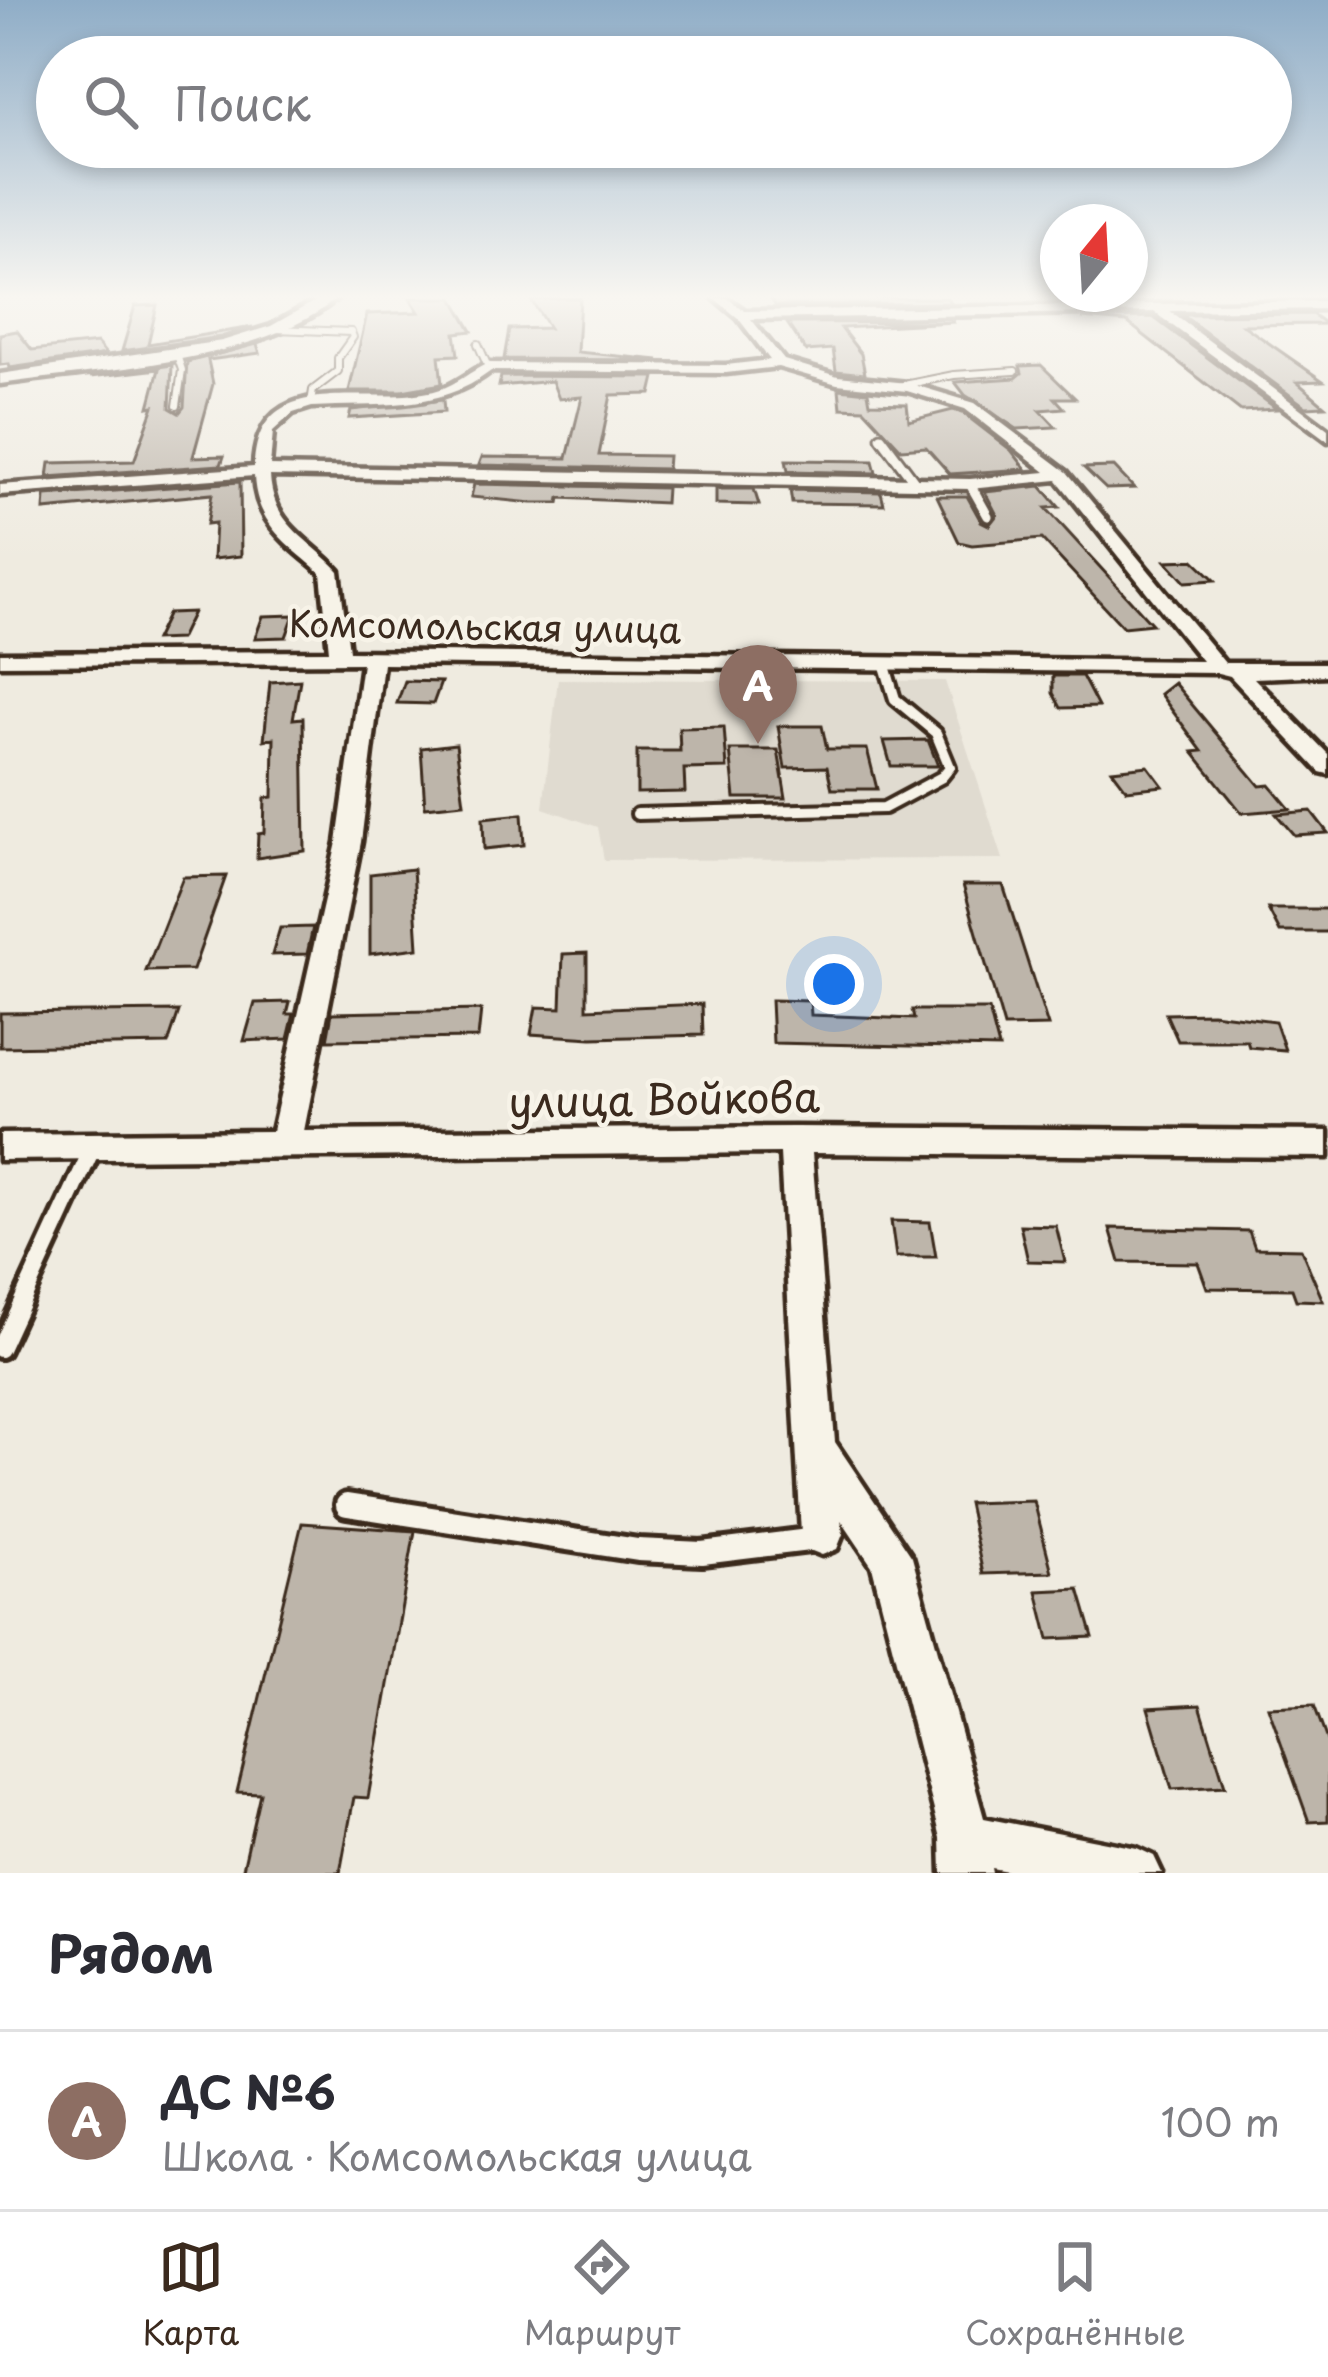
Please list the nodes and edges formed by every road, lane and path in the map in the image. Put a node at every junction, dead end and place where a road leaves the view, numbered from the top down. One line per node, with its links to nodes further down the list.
1 (180, 385): 9 (lane)
2 (319, 385): 8 (lane)
3 (470, 385): 8 (street)
4 (893, 385): 7 (street)
5 (902, 385): 7 (lane)
6 (1260, 385): 10 (street)
7 (899, 386): 13 (street)
8 (311, 403): 12 (street)
9 (177, 406)
10 (1328, 436)
11 (881, 437): 14 (lane)
12 (261, 471): 14 (street); 16 (street); 18 (street)
13 (1061, 475): 15 (street); 22 (street)
14 (914, 481): 15 (street)
15 (970, 484): 17 (lane)
16 (0, 490)
17 (988, 516)
18 (340, 657): 19 (street, Комсомольская улица); 20 (street, Комсомольская улица)
19 (373, 658): 21 (street, Комсомольская улица); 29 (street)
20 (0, 659)
21 (885, 666): 22 (street, Комсомольская улица); 25 (lane)
22 (1227, 669): 23 (street, Комсомольская улица); 24 (street)
23 (1328, 669)
24 (1328, 767)
25 (637, 814)
26 (795, 1140): 27 (street, улица Войкова); 29 (street, улица Войкова); 32 (street)
27 (1328, 1144)
28 (93, 1147): 29 (street, улица Войкова); 30 (street, улица Войкова); 31 (lane)
29 (285, 1147)
30 (0, 1148)
31 (0, 1349)
32 (818, 1453): 34 (street); 35 (street)
33 (347, 1505): 34 (lane)
34 (822, 1534)
35 (966, 1855): 36 (street)
36 (1137, 1873)

